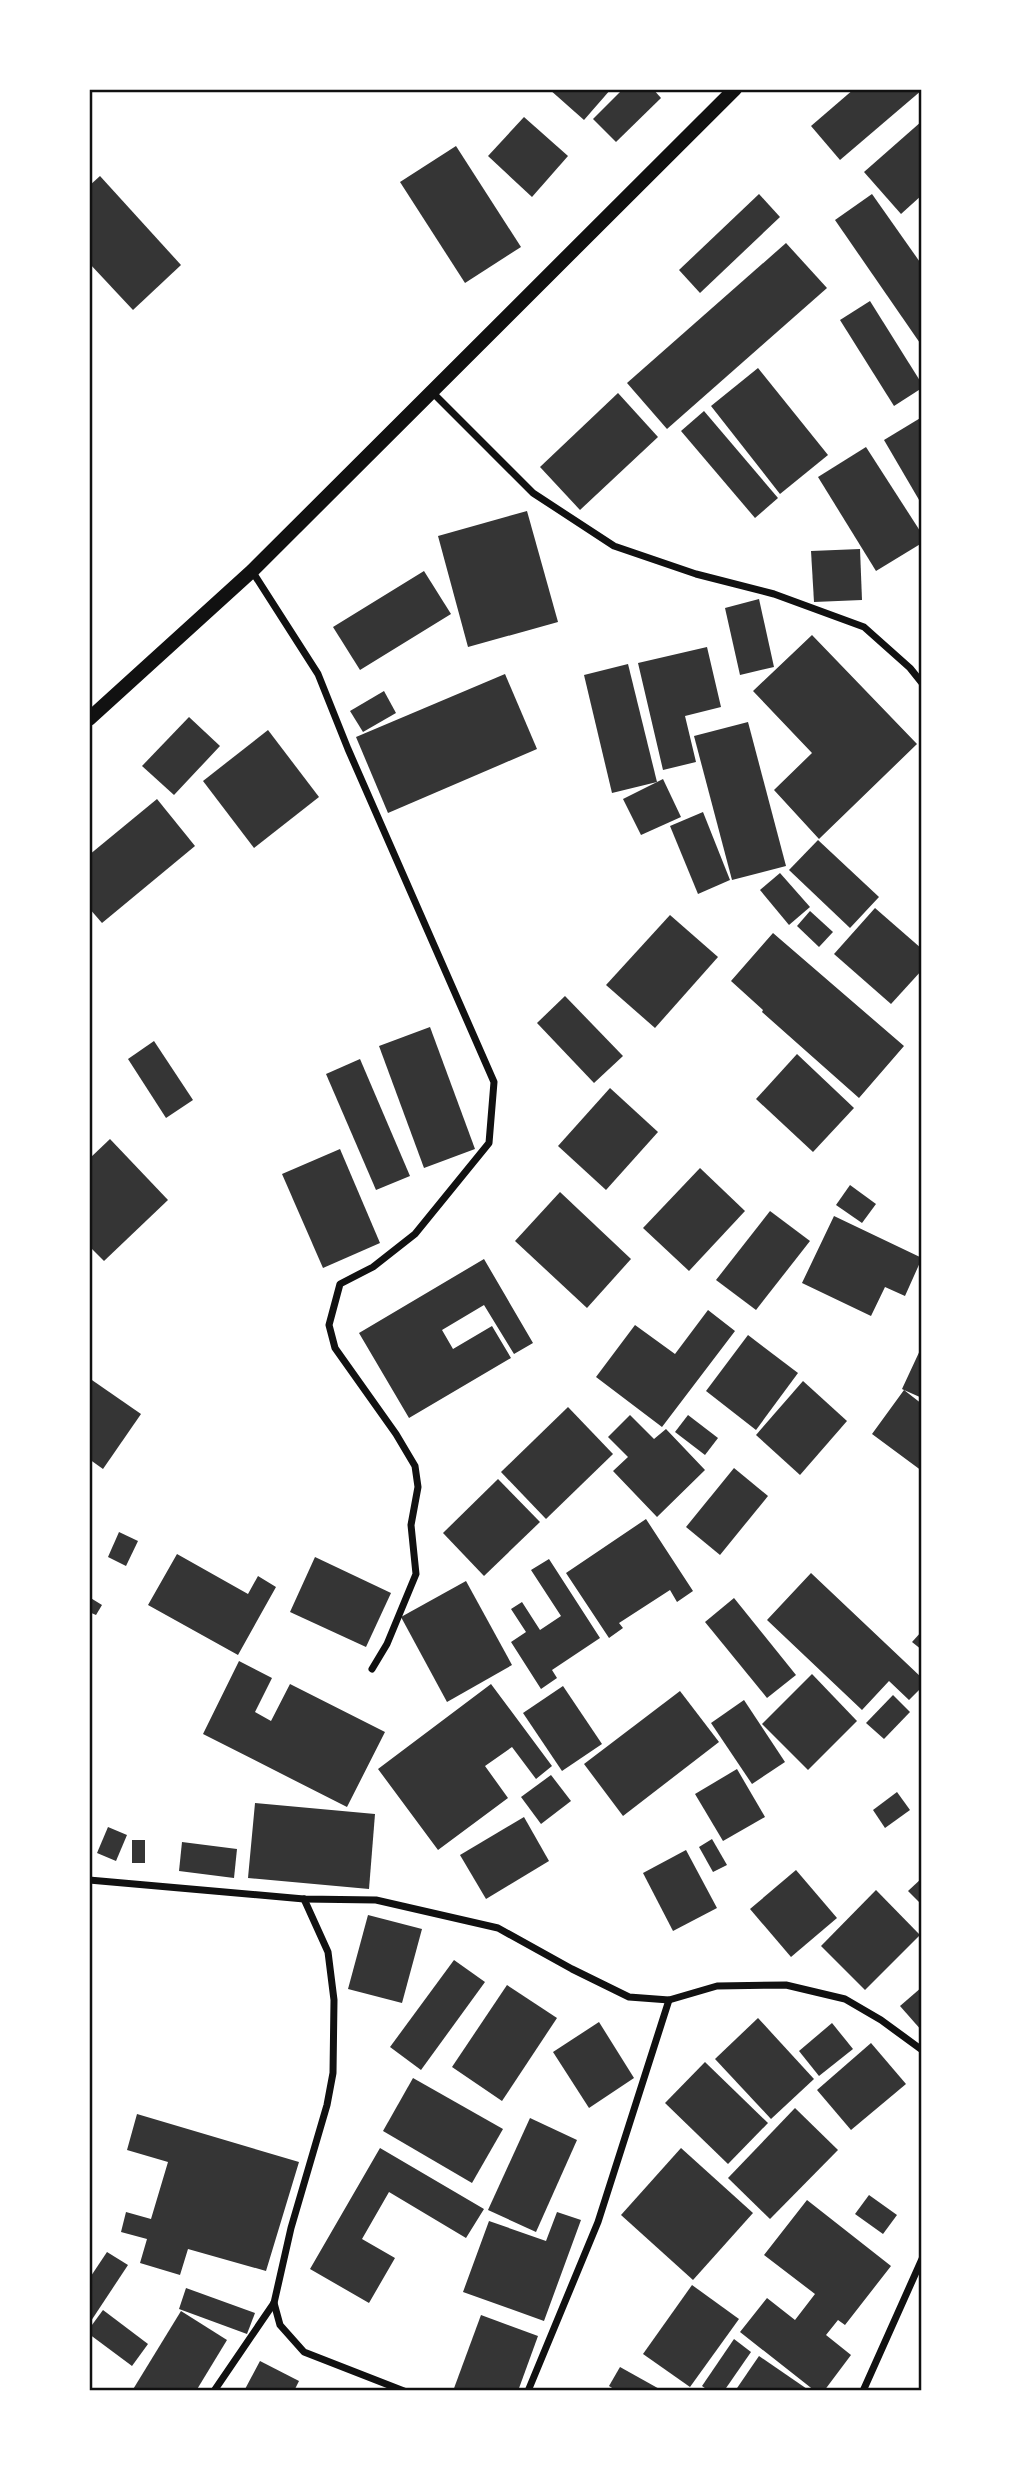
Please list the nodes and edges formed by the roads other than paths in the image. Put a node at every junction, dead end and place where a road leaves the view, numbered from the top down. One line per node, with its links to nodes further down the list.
1 (735, 89): 2 (main road)
2 (432, 391): 3 (main road); 4 (street)
3 (252, 572): 5 (main road); 6 (street)
4 (922, 683)
5 (89, 719)
6 (372, 1669)
7 (89, 1880): 8 (street)
8 (304, 1899): 9 (street); 12 (street)
9 (669, 2000): 10 (street); 15 (street)
10 (922, 2050)
11 (922, 2259): 16 (street)
12 (274, 2303): 13 (street); 14 (street)
13 (214, 2391)
14 (404, 2391)
15 (528, 2391)
16 (863, 2391)

